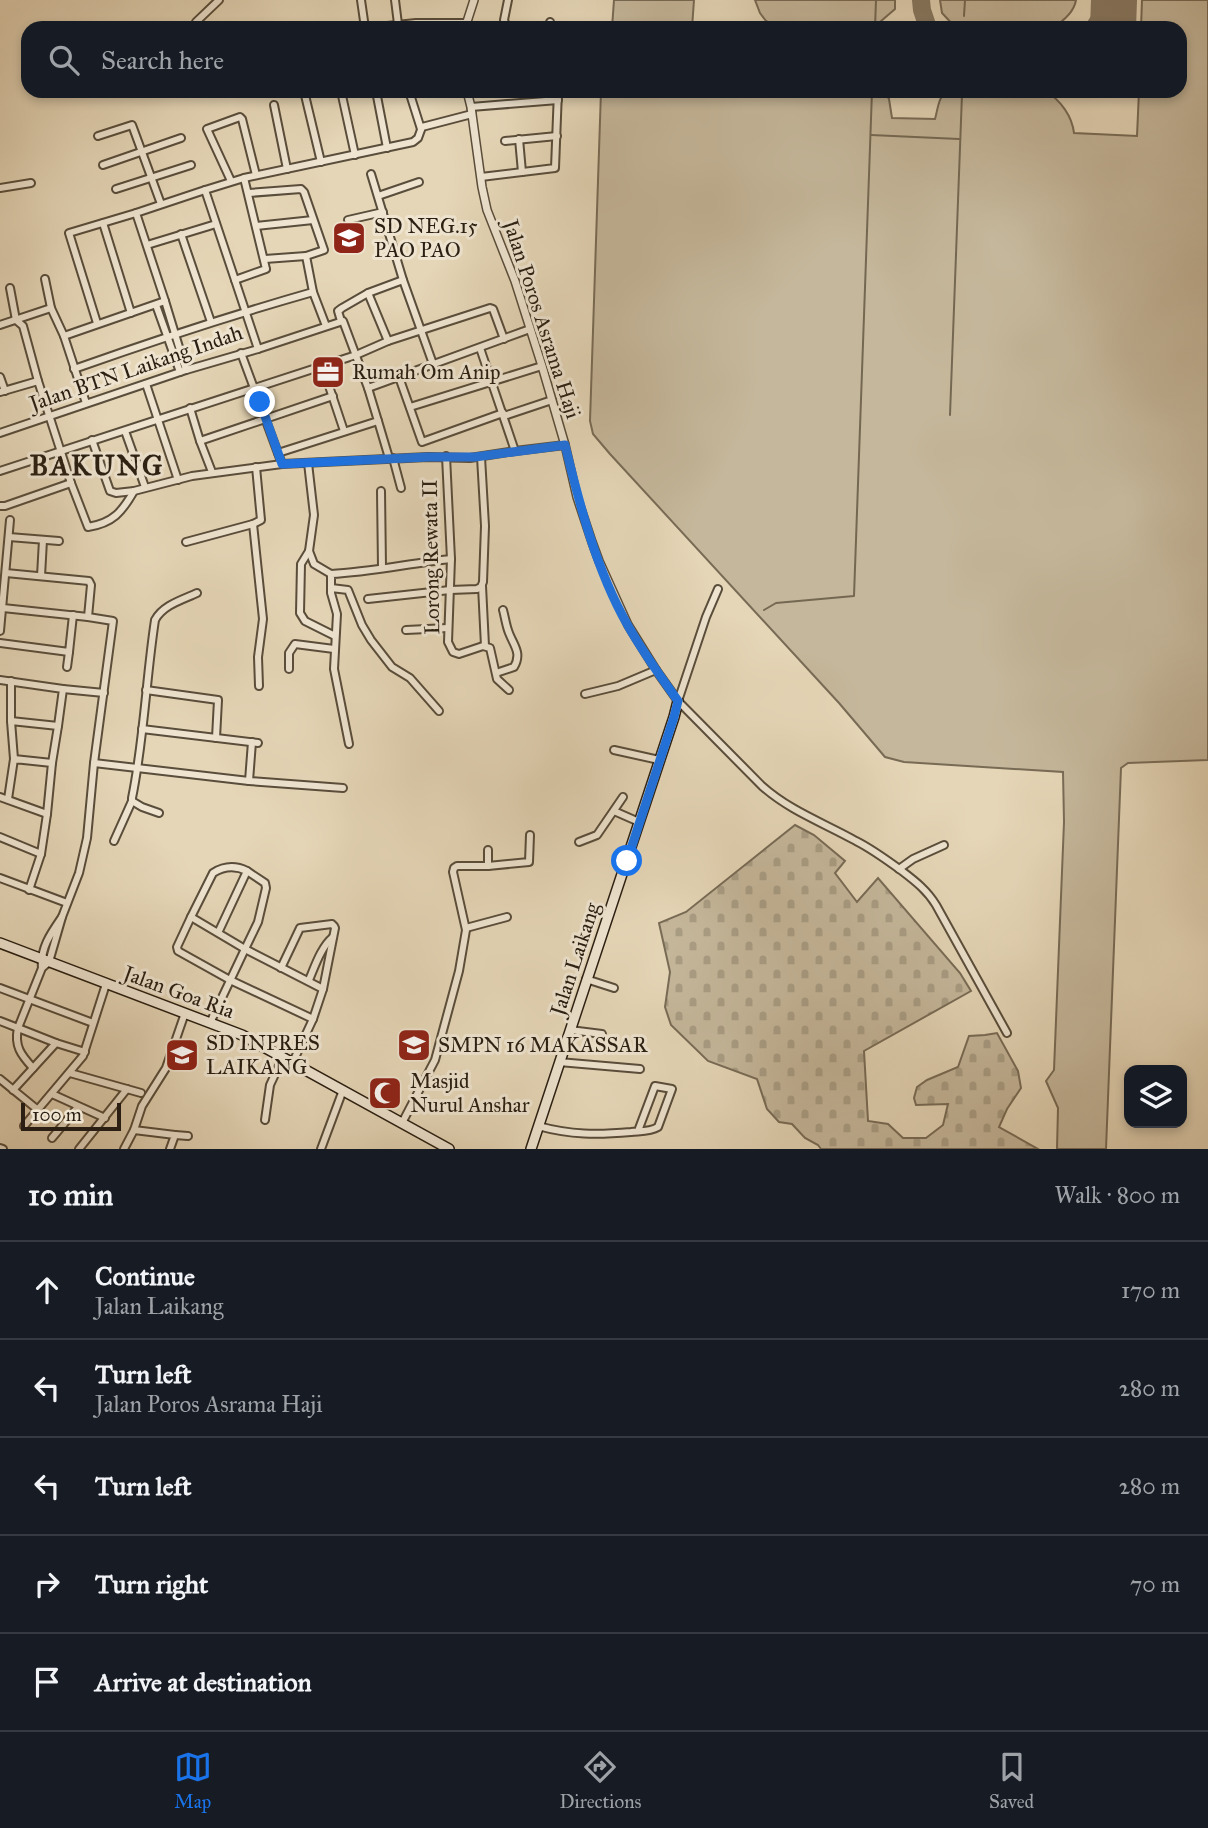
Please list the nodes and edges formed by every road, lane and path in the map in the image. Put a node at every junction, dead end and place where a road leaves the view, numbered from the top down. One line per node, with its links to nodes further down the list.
1 (219, 0): 6 (street)
2 (361, 0): 7 (street)
3 (395, 0): 8 (street)
4 (474, 0): 9 (street)
5 (508, 0): 10 (street)
6 (197, 21)
7 (366, 21)
8 (398, 21)
9 (468, 21)
10 (504, 21)
11 (306, 98): 28 (street)
12 (343, 98): 27 (street)
13 (377, 98): 25 (street)
14 (411, 98): 19 (street)
15 (469, 98): 18 (street, Jalan Poros Asrama Haji)
16 (558, 100): 18 (street); 21 (street)
17 (274, 105): 31 (street)
18 (472, 110): 19 (street); 35 (street, Jalan Poros Asrama Haji)
19 (421, 129): 25 (street)
20 (98, 136): 26 (street)
21 (557, 136): 23 (street); 32 (street)
22 (181, 138): 26 (street)
23 (519, 139): 24 (street); 32 (street)
24 (505, 141)
25 (387, 148): 27 (street)
26 (141, 152): 30 (street); 36 (street)
27 (355, 155): 28 (street)
28 (321, 162): 31 (street)
29 (191, 164): 36 (street)
30 (103, 165)
31 (287, 169): 34 (street)
32 (522, 172): 35 (street)
33 (371, 174): 45 (street)
34 (256, 175): 37 (street); 38 (street)
35 (481, 177): 75 (street, Jalan Poros Asrama Haji)
36 (151, 178): 42 (street); 46 (street)
37 (244, 178): 38 (street); 44 (street)
38 (231, 181): 43 (street)
39 (31, 183): 41 (street)
40 (419, 183): 45 (street)
41 (0, 188)
42 (116, 189)
43 (205, 190): 46 (street); 52 (street, Jalan BTN Laikang Indah)
44 (249, 194): 49 (street); 53 (street)
45 (378, 196): 47 (street)
46 (161, 204): 48 (street)
47 (383, 212): 50 (street); 60 (street)
48 (136, 213): 51 (street); 55 (street)
49 (313, 220): 53 (street); 56 (street)
50 (348, 220)
51 (103, 223): 68 (street); 72 (street)
52 (216, 224): 54 (street); 59 (street, Jalan BTN Laikang Indah)
53 (256, 226): 57 (street)
54 (181, 234): 55 (street); 71 (street)
55 (147, 245): 64 (street)
56 (306, 256): 57 (street); 62 (street)
57 (265, 259): 59 (street)
58 (45, 279): 66 (street)
59 (235, 280): 67 (street, Jalan BTN Laikang Indah)
60 (403, 280): 63 (street); 76 (street)
61 (10, 288): 69 (street)
62 (313, 292): 67 (street); 74 (street)
63 (368, 293): 70 (street); 81 (street)
64 (165, 301): 65 (street); 77 (street)
65 (156, 304): 68 (street); 79 (street)
66 (51, 308): 69 (street); 78 (street)
67 (246, 311): 71 (street); 82 (street, Jalan BTN Laikang Indah)
68 (131, 313): 72 (street)
69 (16, 320): 73 (street); 93 (street)
70 (341, 321): 74 (street); 85 (street)
71 (211, 322): 77 (street)
72 (97, 323): 78 (street)
73 (0, 325)
74 (326, 326): 82 (street)
75 (530, 329): 80 (street); 88 (street, Jalan Poros Asrama Haji)
76 (420, 331): 80 (street); 81 (street); 86 (street)
77 (176, 334): 79 (street); 90 (street)
78 (64, 336): 89 (street)
79 (166, 336): 89 (street); 90 (street)
80 (504, 339): 83 (street)
81 (388, 341): 85 (street)
82 (258, 348): 84 (street, Jalan BTN Laikang Indah)
83 (480, 348): 86 (street); 94 (street)
84 (241, 354): 90 (street, Jalan BTN Laikang Indah); 96 (street)
85 (356, 355): 87 (street); 97 (street)
86 (433, 364): 92 (street)
87 (322, 365): 96 (street); 99 (street)
88 (542, 366): 94 (street); 100 (street, Jalan Poros Asrama Haji)
89 (74, 369): 101 (street)
90 (183, 371): 95 (street, Jalan BTN Laikang Indah)
91 (0, 377): 98 (street)
92 (399, 377): 97 (street); 102 (street)
93 (38, 381): 98 (street); 105 (street)
94 (492, 381): 102 (street); 104 (street)
95 (146, 384): 101 (street, Jalan BTN Laikang Indah); 107 (street)
96 (253, 388): 103 (street); 106 (street)
97 (368, 388): 108 (street)
98 (2, 392)
99 (333, 396): 106 (street); 110 (street)
100 (552, 400): 104 (street); 115 (street, Jalan Poros Asrama Haji)
101 (86, 403): 105 (street, Jalan BTN Laikang Indah)
102 (410, 407): 114 (street)
103 (190, 408): 107 (street); 113 (street)
104 (503, 415): 114 (street); 117 (street)
105 (49, 416): 111 (street, Jalan BTN Laikang Indah); 116 (street)
106 (266, 419): 113 (street); 118 (street)
107 (158, 420): 109 (street); 128 (street)
108 (377, 421): 110 (street); 122 (street)
109 (125, 431): 112 (street); 130 (street)
110 (344, 431): 118 (street)
111 (0, 432)
112 (92, 440): 116 (street); 132 (street)
113 (200, 441): 127 (street)
114 (422, 442): 120 (street)
115 (565, 445): 117 (street); 167 (street, Jalan Poros Asrama Haji)
116 (61, 450): 126 (street); 129 (street)
117 (515, 451): 121 (street)
118 (278, 453): 124 (street)
119 (446, 456): 120 (street); 121 (street); 142 (street, Lorong Rewata II)
120 (428, 457): 122 (street)
121 (481, 457): 147 (street)
122 (391, 458): 123 (street); 131 (street)
123 (308, 463): 124 (street); 141 (street)
124 (282, 464): 125 (street)
125 (256, 467): 127 (street); 136 (street)
126 (0, 471)
127 (212, 472): 128 (street)
128 (178, 480): 130 (street)
129 (71, 483): 132 (street); 134 (street)
130 (145, 487): 132 (street)
131 (401, 488)
132 (134, 491)
133 (381, 491): 143 (street)
134 (0, 506)
135 (10, 520): 137 (street)
136 (253, 524): 140 (street); 171 (street)
137 (9, 537): 138 (street); 144 (street)
138 (43, 540): 139 (street); 146 (street)
139 (59, 541)
140 (186, 542)
141 (309, 551): 145 (street); 160 (street)
142 (451, 559): 143 (street); 150 (street, Lorong Rewata II)
143 (382, 567): 145 (street)
144 (6, 573): 146 (street); 153 (street)
145 (331, 574): 148 (street)
146 (41, 576): 156 (street)
147 (482, 586): 150 (street); 162 (street)
148 (331, 589): 160 (street); 178 (street)
149 (718, 589): 177 (street)
150 (450, 590): 152 (street); 157 (street, Lorong Rewata II)
151 (197, 593): 173 (street)
152 (368, 598)
153 (3, 608): 155 (street); 159 (street)
154 (503, 610): 168 (street)
155 (73, 615): 156 (street); 164 (street)
156 (88, 617): 175 (street)
157 (449, 628): 158 (street); 162 (street, Lorong Rewata II)
158 (406, 630)
159 (0, 631)
160 (335, 636): 163 (street)
161 (0, 643): 164 (street)
162 (485, 646): 168 (street)
163 (334, 649): 166 (street); 183 (street)
164 (69, 652): 165 (street)
165 (67, 667)
166 (289, 669)
167 (656, 670): 176 (street); 177 (street, Jalan Poros Asrama Haji)
168 (496, 673): 174 (street)
169 (0, 680): 170 (street)
170 (11, 681): 172 (street); 179 (street)
171 (258, 686)
172 (62, 689): 175 (street); 180 (street)
173 (146, 690): 181 (street); 182 (street)
174 (509, 690)
175 (104, 693): 188 (street)
176 (585, 694)
177 (678, 701): 186 (main road, Jalan Laikang); 207 (street)
178 (439, 711)
179 (11, 721): 180 (street); 185 (street)
180 (58, 726): 187 (street)
181 (142, 729): 182 (street); 189 (street)
182 (216, 738): 190 (street)
183 (349, 744)
184 (614, 750): 186 (street)
185 (14, 759): 187 (street); 193 (street)
186 (659, 760): 198 (main road, Jalan Laikang)
187 (52, 763): 197 (street)
188 (94, 763): 189 (street); 211 (street)
189 (138, 767): 190 (street); 194 (street)
190 (249, 781): 191 (street)
191 (342, 788)
192 (623, 797): 195 (street)
193 (4, 798): 197 (street)
194 (132, 801): 196 (street); 201 (street)
195 (614, 811): 198 (street); 202 (street)
196 (159, 813)
197 (47, 814): 205 (street)
198 (639, 822): 221 (main road, Jalan Laikang)
199 (530, 835): 206 (street)
200 (0, 836): 205 (street)
201 (114, 841)
202 (579, 842)
203 (944, 845): 207 (street)
204 (488, 850): 206 (street)
205 (41, 854): 210 (street)
206 (488, 866): 214 (street)
207 (899, 869): 236 (street)
208 (247, 871): 213 (street); 215 (street); 218 (street)
209 (0, 878): 210 (street)
210 (29, 890): 211 (street)
211 (66, 903): 219 (street)
212 (507, 916): 214 (street)
213 (191, 917): 215 (street); 222 (street)
214 (466, 928): 256 (street)
215 (218, 933): 218 (street)
216 (333, 937): 220 (street); 223 (street); 227 (street)
217 (0, 943): 219 (main road, Jalan Goa Ria)
218 (245, 949): 220 (street); 222 (street)
219 (44, 963): 224 (main road, Jalan Goa Ria); 228 (street)
220 (281, 968): 223 (street)
221 (586, 978): 226 (street); 235 (main road, Jalan Laikang)
222 (230, 980): 230 (street); 232 (street)
223 (309, 980): 227 (street)
224 (106, 984): 229 (main road, Jalan Goa Ria); 233 (street)
225 (0, 988): 228 (street)
226 (614, 988)
227 (323, 989): 230 (street)
228 (30, 998): 233 (street); 234 (street)
229 (185, 1013): 232 (main road, Jalan Goa Ria); 259 (street)
230 (313, 1019): 241 (street)
231 (0, 1021): 234 (street)
232 (210, 1023): 240 (main road, Jalan Goa Ria)
233 (93, 1024): 239 (street)
234 (18, 1028): 238 (street); 243 (street)
235 (570, 1030): 237 (street); 242 (main road, Jalan Laikang)
236 (1007, 1033)
237 (603, 1034)
238 (56, 1043): 239 (street); 243 (street)
239 (85, 1052): 245 (street)
240 (283, 1056): 241 (main road, Jalan Goa Ria); 255 (street)
241 (293, 1062): 249 (main road, Jalan Goa Ria)
242 (559, 1062): 244 (street); 258 (main road, Jalan Laikang)
243 (33, 1068): 248 (street)
244 (640, 1069)
245 (69, 1073): 247 (street); 251 (street)
246 (0, 1079): 248 (street)
247 (127, 1089): 250 (street); 254 (street)
248 (13, 1090): 253 (street)
249 (343, 1090): 256 (main road, Jalan Goa Ria); 267 (street)
250 (141, 1093)
251 (52, 1094): 252 (street); 253 (street)
252 (78, 1107): 254 (street); 263 (street)
253 (38, 1110): 257 (street)
254 (105, 1118): 264 (street)
255 (265, 1120)
256 (402, 1123): 268 (main road, Jalan Goa Ria)
257 (24, 1126)
258 (538, 1126): 260 (street); 269 (main road, Jalan Laikang)
259 (134, 1130): 261 (street); 265 (street)
260 (638, 1131): 260 (street)
261 (175, 1135): 262 (street); 266 (street)
262 (188, 1136)
263 (52, 1138)
264 (79, 1149)
265 (124, 1149)
266 (170, 1149)
267 (321, 1149)
268 (449, 1149)
269 (531, 1149)

